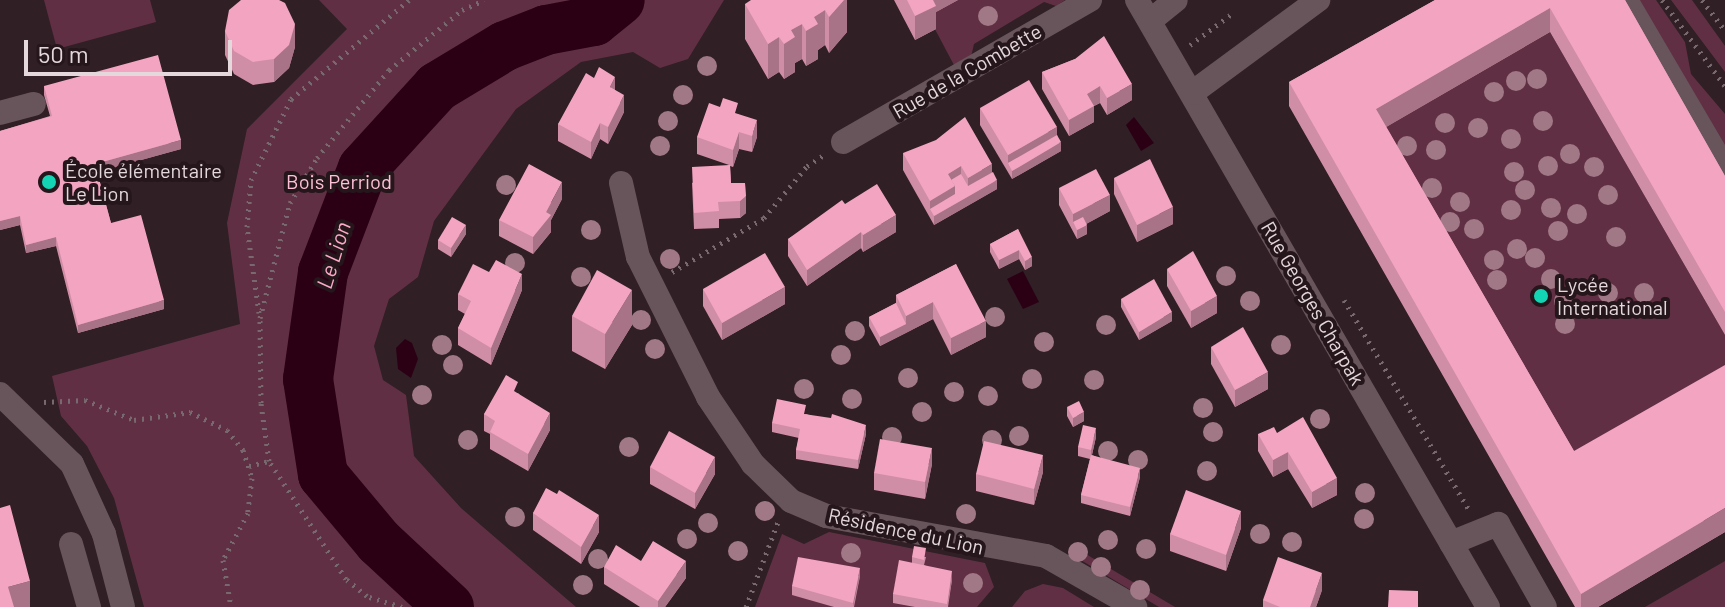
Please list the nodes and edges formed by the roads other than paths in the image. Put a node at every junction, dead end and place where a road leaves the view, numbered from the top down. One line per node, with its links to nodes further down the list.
1 (1090, 0): 9 (street, Rue de la Combette)
2 (1318, 0): 6 (street)
3 (1626, 0): 10 (street)
4 (1173, 3): 5 (street)
5 (1144, 10): 6 (street, Rue Georges Charpak)
6 (1202, 86): 13 (street, Rue Georges Charpak)
7 (34, 104): 8 (street)
8 (0, 113)
9 (843, 142)
10 (1725, 169)
11 (621, 183): 17 (street, Résidence du Lion)
12 (0, 394): 16 (street)
13 (1451, 543): 18 (street, Rue Georges Charpak); 19 (street)
14 (71, 544): 15 (street)
15 (89, 607)
16 (123, 607)
17 (1135, 607)
18 (1488, 607)
19 (1545, 607)

